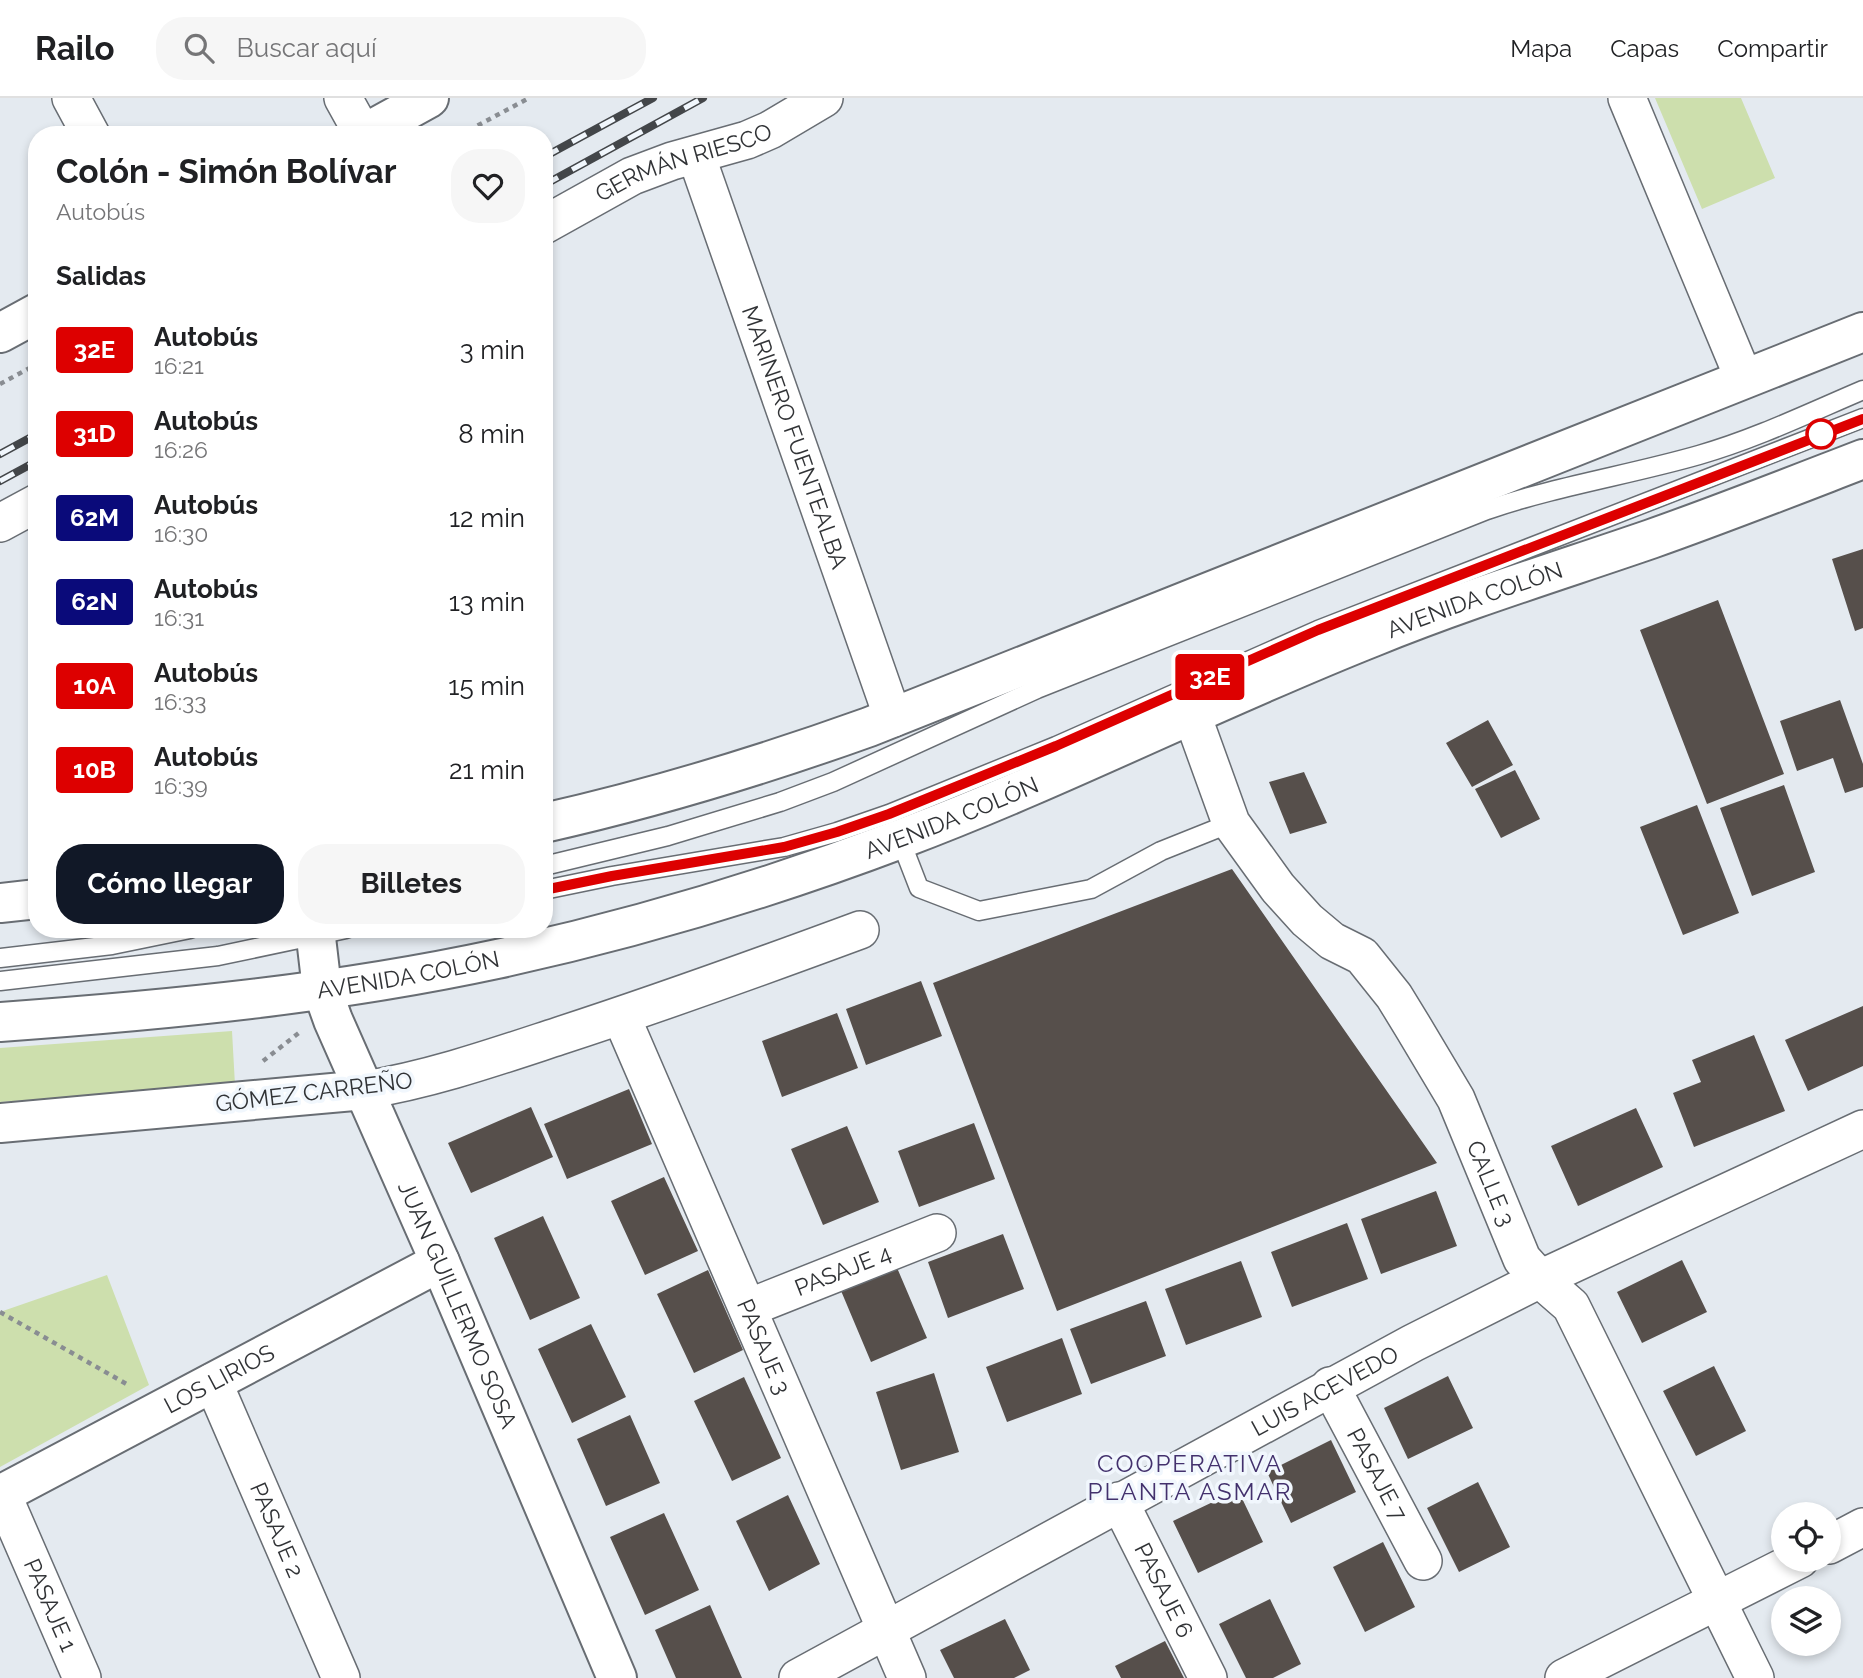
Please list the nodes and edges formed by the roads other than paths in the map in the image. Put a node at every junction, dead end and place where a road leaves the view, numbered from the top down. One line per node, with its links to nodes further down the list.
1 (71, 98): 6 (street)
2 (343, 98): 7 (street)
3 (429, 98): 8 (main road)
4 (824, 98): 9 (street, GERMÁN RIESCO)
5 (1627, 98): 14 (street)
6 (86, 126)
7 (358, 126)
8 (377, 126)
9 (696, 155): 10 (street, GERMÁN RIESCO); 21 (street, MARINERO FUENTEALBA)
10 (553, 220)
11 (28, 318): 13 (main road)
12 (1863, 332): 14 (main road)
13 (0, 333)
14 (1744, 379): 21 (main road)
15 (1863, 390): 25 (lane)
16 (1863, 418): 26 (lane)
17 (1863, 459): 20 (main road, AVENIDA COLÓN)
18 (28, 508): 19 (street)
19 (0, 523)
20 (1192, 715): 23 (street, CALLE 3); 24 (main road, AVENIDA COLÓN)
21 (893, 718): 22 (main road)
22 (553, 820)
23 (1231, 823): 24 (lane); 43 (street, CALLE 3)
24 (900, 839): 35 (main road, AVENIDA COLÓN)
25 (553, 864)
26 (553, 888)
27 (28, 900): 28 (main road)
28 (0, 903)
29 (860, 930): 36 (street, GÓMEZ CARREÑO)
30 (146, 938): 33 (lane)
31 (296, 938): 34 (lane)
32 (326, 938): 35 (main road, JUAN GUILLERMO SOSA)
33 (0, 958)
34 (0, 981)
35 (322, 989): 37 (main road, AVENIDA COLÓN); 38 (main road, JUAN GUILLERMO SOSA)
36 (621, 1016): 38 (street, GÓMEZ CARREÑO); 44 (street, PASAJE 3)
37 (0, 1022)
38 (365, 1090): 39 (main road, GÓMEZ CARREÑO); 42 (main road, JUAN GUILLERMO SOSA)
39 (0, 1123)
40 (1863, 1129): 43 (street, LUIS ACEVEDO)
41 (937, 1233): 44 (street, PASAJE 4)
42 (440, 1262): 45 (main road, LOS LIRIOS); 57 (main road, JUAN GUILLERMO SOSA)
43 (1540, 1279): 46 (street, LUIS ACEVEDO); 53 (street, CALLE 3)
44 (748, 1308): 54 (street, PASAJE 3)
45 (213, 1382): 47 (main road, LOS LIRIOS); 56 (street, PASAJE 2)
46 (1330, 1386): 48 (street, LUIS ACEVEDO); 51 (street, PASAJE 7)
47 (1, 1494): 55 (street, PASAJE 1)
48 (1119, 1501): 54 (street, LUIS ACEVEDO); 60 (street, PASAJE 6)
49 (1863, 1527): 50 (street)
50 (1841, 1539)
51 (1423, 1561)
52 (1775, 1572): 53 (street)
53 (1717, 1602): 61 (street); 62 (street, CALLE 3)
54 (886, 1630): 58 (street, LUIS ACEVEDO); 59 (street, PASAJE 3)
55 (82, 1678)
56 (341, 1678)
57 (617, 1678)
58 (798, 1678)
59 (907, 1678)
60 (1208, 1678)
61 (1564, 1678)
62 (1755, 1678)

